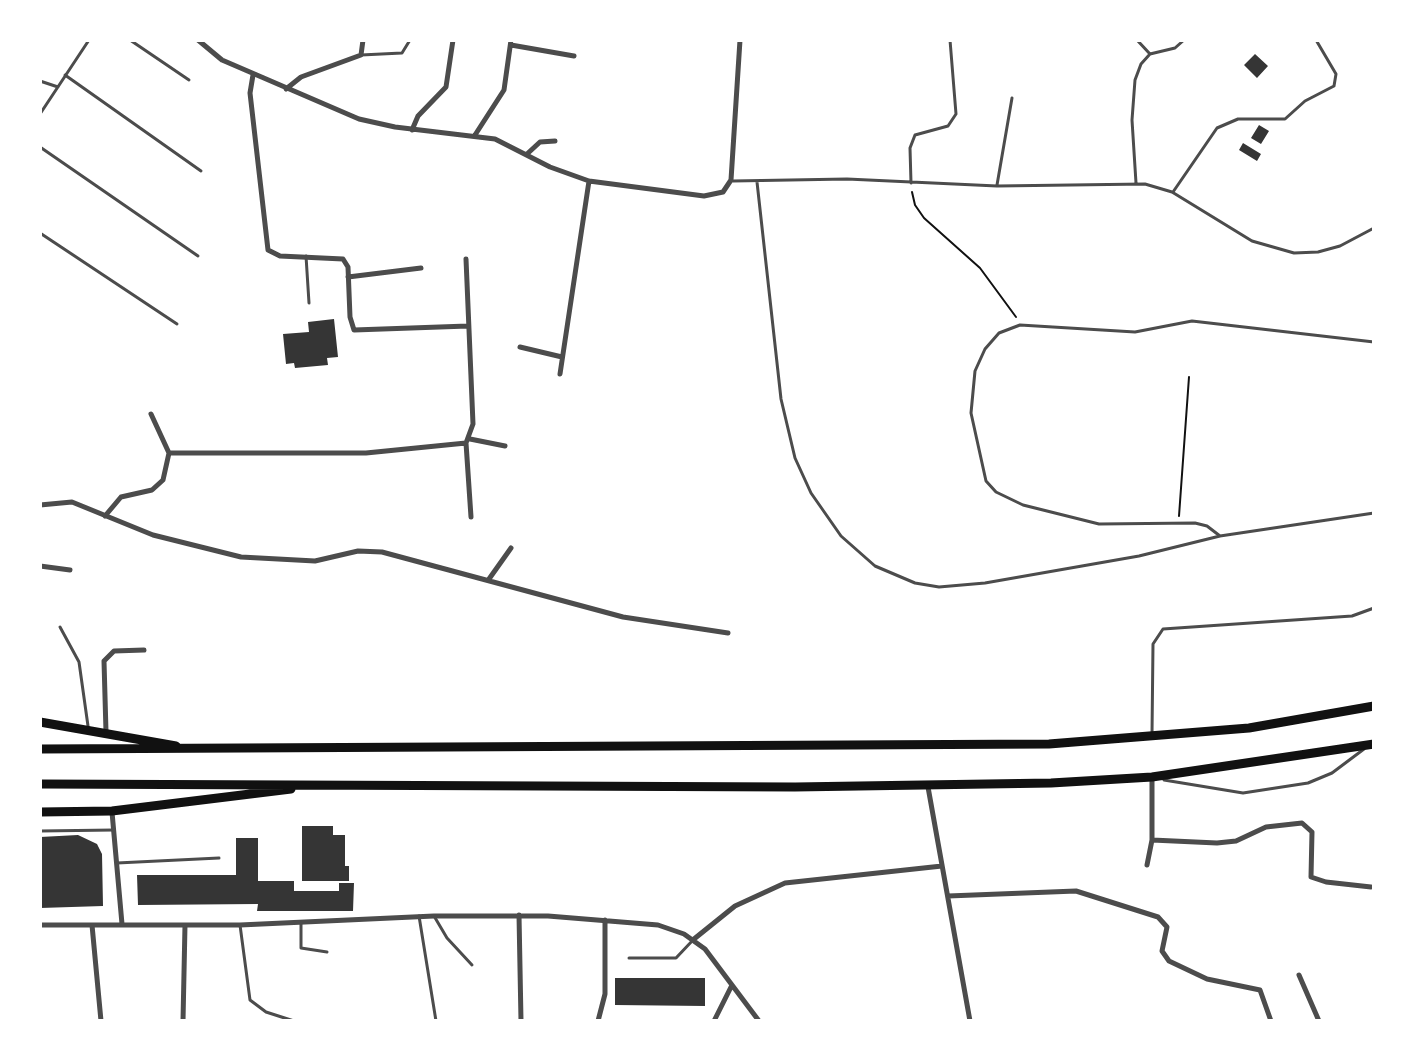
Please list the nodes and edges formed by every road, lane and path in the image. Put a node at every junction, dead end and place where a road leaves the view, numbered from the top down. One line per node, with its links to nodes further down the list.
1 (89, 40): 16 (lane)
2 (130, 40): 18 (lane)
3 (198, 40): 17 (street)
4 (363, 40): 14 (street)
5 (410, 40): 14 (lane)
6 (453, 40): 24 (street)
7 (740, 40): 30 (street)
8 (950, 40): 33 (lane)
9 (1137, 40): 13 (lane)
10 (1184, 40): 13 (lane)
11 (1316, 40): 36 (lane)
12 (511, 42): 15 (street); 25 (street)
13 (1150, 54): 34 (lane)
14 (361, 55): 21 (street)
15 (574, 56)
16 (65, 75): 20 (lane); 29 (lane)
17 (253, 75): 21 (street); 40 (street)
18 (189, 80)
19 (40, 81): 20 (lane)
20 (58, 87): 23 (lane)
21 (285, 90): 24 (street)
22 (1012, 98): 35 (lane)
23 (40, 114)
24 (412, 130): 25 (street)
25 (475, 135): 28 (street)
26 (555, 141): 28 (street)
27 (40, 147): 39 (lane)
28 (527, 154): 31 (street)
29 (201, 171)
30 (731, 180): 31 (street); 32 (lane)
31 (589, 181): 50 (street)
32 (757, 182): 33 (lane); 62 (lane)
33 (911, 183): 35 (lane); 46 (path)
34 (1136, 184): 35 (lane); 36 (lane)
35 (997, 186)
36 (1172, 192): 37 (lane)
37 (1374, 228)
38 (40, 233): 45 (lane)
39 (198, 256)
40 (306, 256): 43 (street); 44 (lane)
41 (466, 259): 47 (street)
42 (421, 268): 43 (street)
43 (348, 277): 47 (street)
44 (309, 303)
45 (177, 324)
46 (1020, 325): 48 (lane); 61 (lane)
47 (468, 326): 54 (street)
48 (1374, 342)
49 (520, 347): 50 (street)
50 (562, 357): 51 (street)
51 (560, 374)
52 (1189, 377): 61 (path)
53 (151, 414): 56 (street)
54 (468, 441): 55 (street); 56 (street); 60 (street)
55 (505, 446)
56 (169, 453): 59 (street)
57 (40, 505): 59 (street)
58 (1374, 513): 62 (lane)
59 (105, 516): 66 (street)
60 (471, 517)
61 (1178, 522): 62 (lane)
62 (1220, 536)
63 (511, 548): 66 (street)
64 (40, 566): 65 (street)
65 (70, 570)
66 (489, 579): 69 (street)
67 (1374, 608): 75 (lane)
68 (60, 627): 73 (lane)
69 (728, 633)
70 (144, 650): 74 (street)
71 (1374, 706): 75 (highway)
72 (40, 722): 73 (highway)
73 (88, 730): 74 (highway)
74 (106, 733): 78 (highway)
75 (1152, 738): 78 (highway)
76 (1372, 745): 79 (highway); 79 (lane)
77 (40, 749): 78 (highway)
78 (203, 751)
79 (1152, 777): 82 (highway); 87 (street)
80 (40, 784): 81 (highway)
81 (331, 784): 82 (highway); 83 (highway)
82 (928, 787): 91 (street)
83 (112, 811): 84 (highway); 85 (street)
84 (40, 812)
85 (114, 830): 86 (lane); 89 (street)
86 (40, 831)
87 (1152, 840): 90 (street); 92 (street)
88 (219, 858): 89 (lane)
89 (117, 863): 99 (street)
90 (1147, 865)
91 (942, 866): 93 (street); 104 (street)
92 (1371, 887)
93 (948, 896): 118 (street); 120 (street)
94 (519, 915): 96 (street); 97 (street); 114 (street)
95 (419, 916): 96 (street); 98 (street); 113 (lane)
96 (434, 916): 107 (lane)
97 (605, 920): 104 (street); 115 (street)
98 (301, 923): 103 (street); 105 (lane)
99 (122, 924): 101 (street); 102 (street)
100 (40, 925): 101 (street)
101 (92, 925): 110 (street)
102 (185, 925): 103 (street); 111 (street)
103 (240, 925): 112 (lane)
104 (694, 939): 106 (lane); 109 (street)
105 (327, 952)
106 (629, 958)
107 (472, 965)
108 (1299, 975): 121 (street)
109 (732, 985): 116 (street); 117 (street)
110 (101, 1021)
111 (183, 1021)
112 (294, 1021)
113 (436, 1021)
114 (521, 1021)
115 (598, 1021)
116 (714, 1021)
117 (759, 1021)
118 (973, 1021): 119 (lane)
119 (994, 1021)
120 (1271, 1021)
121 (1319, 1021)

